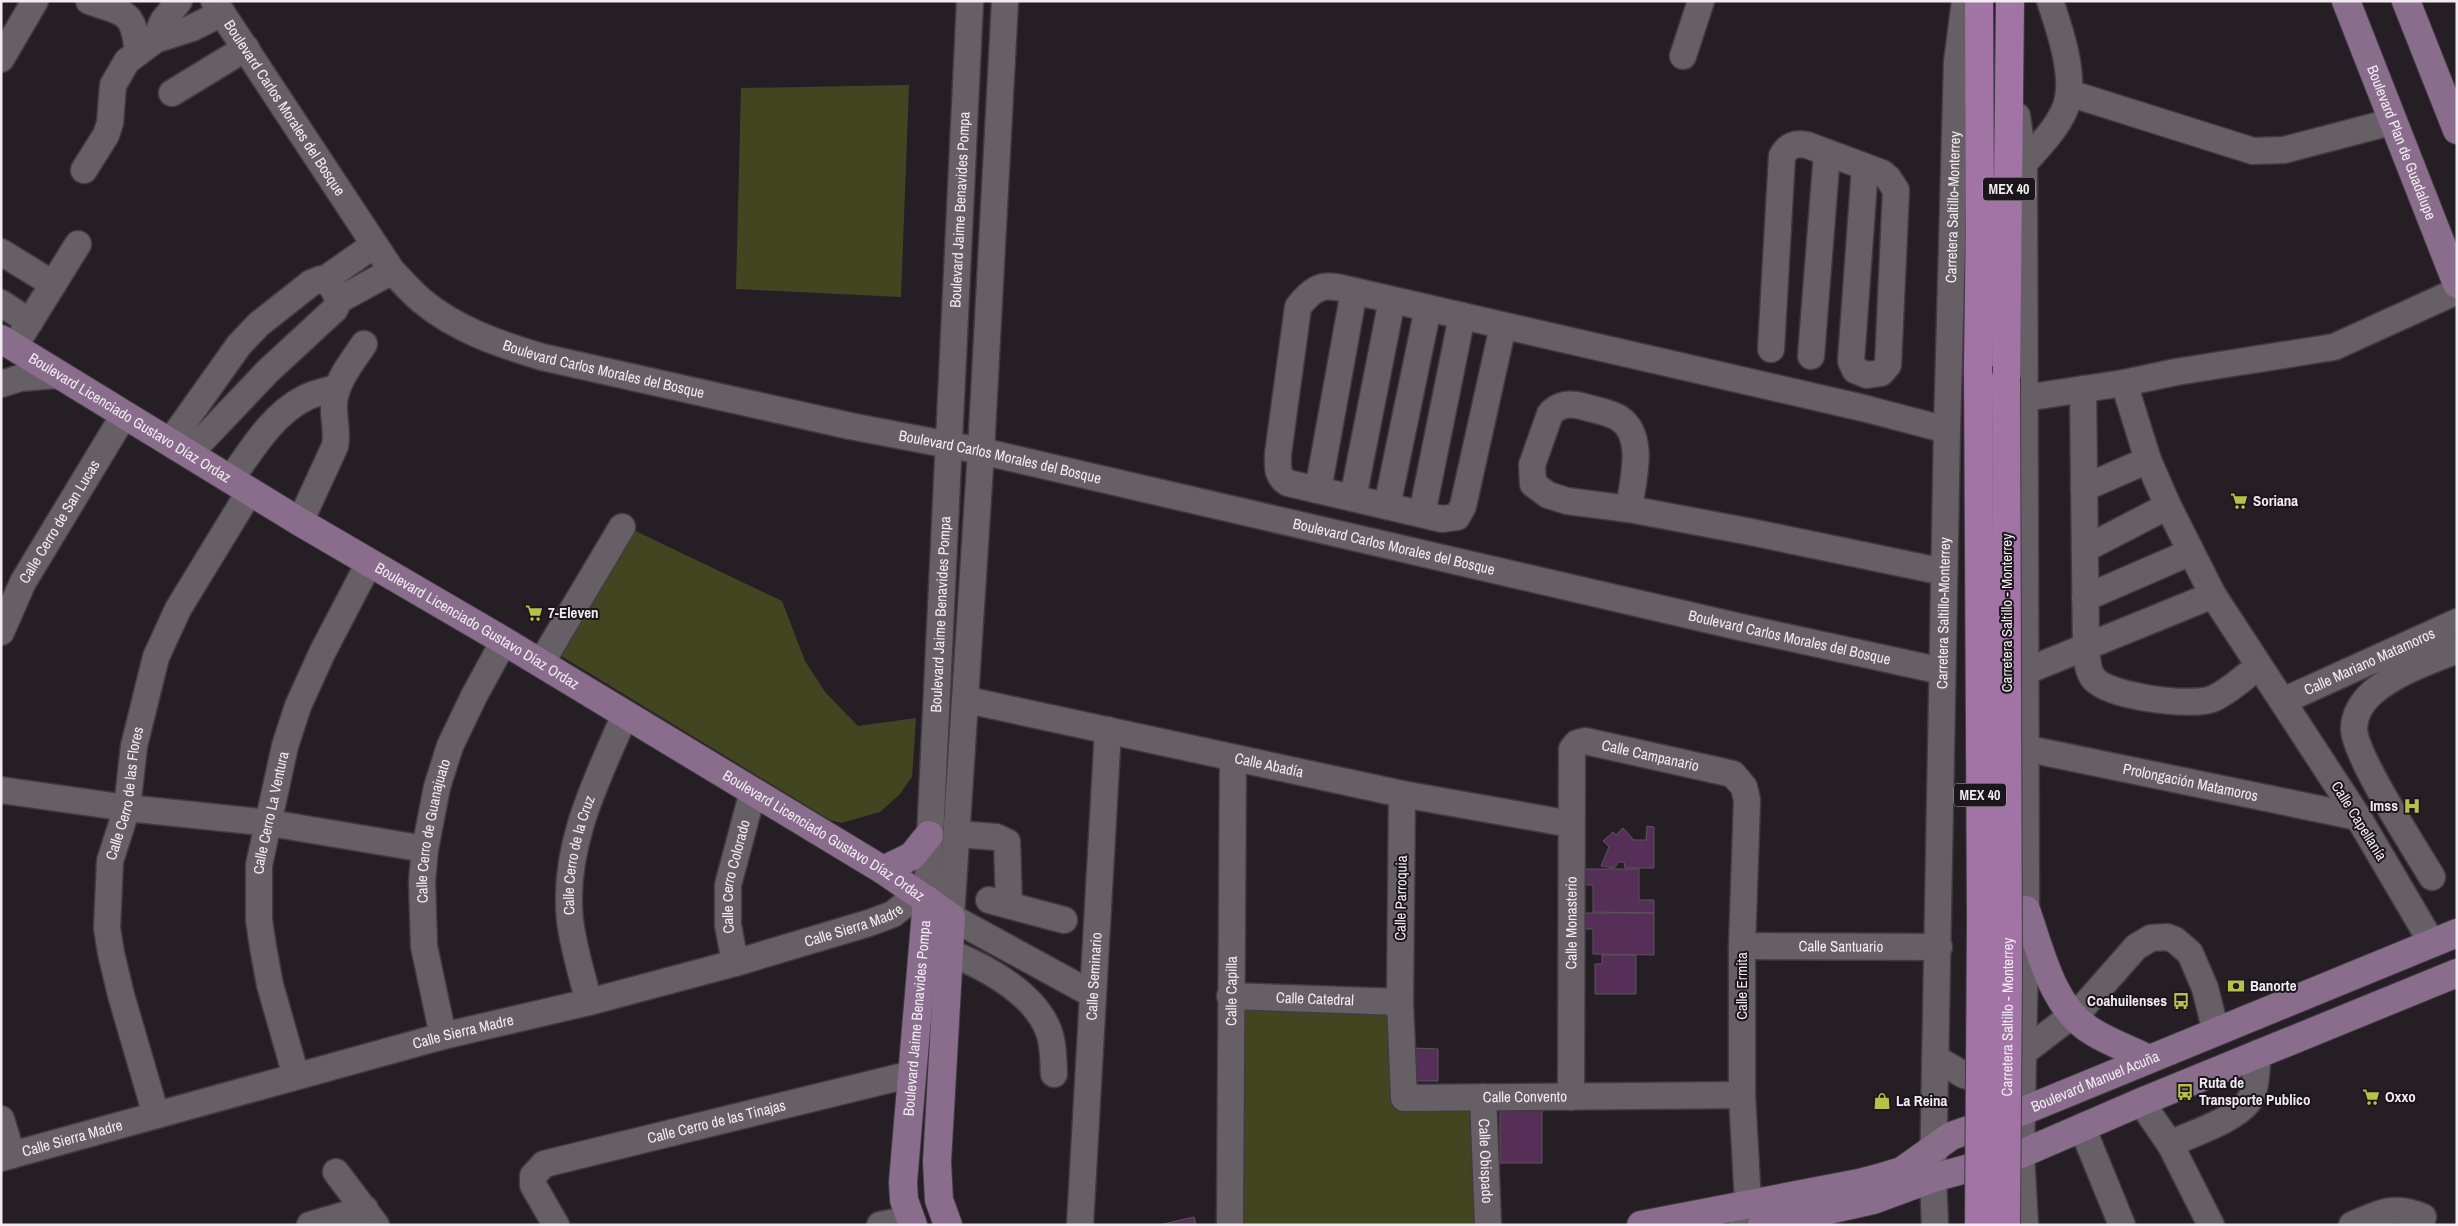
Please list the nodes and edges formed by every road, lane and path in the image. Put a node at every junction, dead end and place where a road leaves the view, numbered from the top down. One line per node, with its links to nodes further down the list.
1 (34, 1): 17 (street)
2 (88, 1): 14 (street)
3 (179, 1): 14 (street)
4 (970, 1): 56 (street, Boulevard Jaime Benavides Pompa)
5 (1005, 1): 58 (street, Boulevard Jaime Benavides Pompa)
6 (1701, 1): 16 (street)
7 (1965, 1): 55 (street, Carretera Saltillo-Monterrey)
8 (1979, 1): 157 (highway, Carretera Saltillo - Monterrey / MEX 40, bridge)
9 (2010, 1): 18 (highway, Carretera Saltillo - Monterrey / MEX 40)
10 (2050, 1): 20 (street)
11 (2346, 1): 22 (main road, Boulevard Plan de Guadalupe)
12 (2406, 1): 21 (main road)
13 (218, 7): 14 (street); 15 (street, Boulevard Carlos Morales del Bosque)
14 (147, 46): 26 (street)
15 (246, 48): 19 (street); 28 (street, Boulevard Carlos Morales del Bosque)
16 (1683, 56)
17 (1, 59)
18 (2010, 77): 24 (street); 160 (highway, Carretera Saltillo - Monterrey / MEX 40, bridge)
19 (172, 93)
20 (2069, 93): 22 (street); 24 (street)
21 (2454, 116)
22 (2391, 122): 32 (main road, Boulevard Plan de Guadalupe)
23 (1827, 153): 25 (street); 44 (street); 45 (street)
24 (2024, 164): 52 (street)
25 (1865, 167): 46 (street); 46 (street)
26 (84, 170)
27 (78, 244): 31 (street)
28 (374, 244): 30 (street, Boulevard Carlos Morales del Bosque); 33 (street)
29 (1, 252): 31 (street)
30 (392, 270): 33 (street); 56 (street, Boulevard Carlos Morales del Bosque)
31 (53, 284): 40 (street)
32 (2457, 284)
33 (332, 290): 57 (street); 57 (street)
34 (1354, 291): 36 (street); 62 (street); 62 (street)
35 (2457, 291): 48 (street)
36 (1392, 300): 38 (street); 63 (street)
37 (1, 303): 40 (street)
38 (1428, 308): 39 (street); 64 (street)
39 (1462, 316): 41 (street); 67 (street)
40 (30, 322): 42 (street)
41 (1503, 326): 53 (street); 67 (street)
42 (8, 344): 47 (main road, Boulevard Licenciado Gustavo Díaz Ordaz)
43 (364, 344): 50 (street)
44 (1771, 349)
45 (1811, 356)
46 (1867, 374): 53 (street)
47 (58, 375): 49 (street); 54 (main road, Boulevard Licenciado Gustavo Díaz Ordaz)
48 (2124, 383): 51 (street); 59 (street, Calle Capellanía)
49 (1, 384)
50 (337, 388): 60 (street, Calle Cerro de las Flores); 68 (street)
51 (2083, 390): 52 (street); 61 (street)
52 (2024, 398): 84 (street)
53 (1863, 408): 55 (street)
54 (124, 415): 57 (main road, Boulevard Licenciado Gustavo Díaz Ordaz); 77 (street, Calle Cerro de San Lucas)
55 (1947, 430): 73 (street, Carretera Saltillo-Monterrey)
56 (947, 446): 58 (street, Boulevard Carlos Morales del Bosque); 101 (street, Boulevard Jaime Benavides Pompa)
57 (180, 448): 60 (main road, Boulevard Licenciado Gustavo Díaz Ordaz)
58 (981, 451): 83 (street, Boulevard Carlos Morales del Bosque); 85 (street, Boulevard Jaime Benavides Pompa)
59 (2148, 460): 61 (street); 65 (street, Calle Capellanía)
60 (240, 486): 68 (main road, Boulevard Licenciado Gustavo Díaz Ordaz); 96 (street, Calle Cerro de las Flores)
61 (2084, 488): 70 (street)
62 (1318, 490): 63 (street)
63 (1353, 498): 64 (street)
64 (1387, 506): 67 (street)
65 (2168, 506): 70 (street); 71 (street, Calle Capellanía)
66 (1629, 509): 66 (street); 73 (street)
67 (1422, 514)
68 (300, 522): 72 (main road, Boulevard Licenciado Gustavo Díaz Ordaz)
69 (622, 527): 81 (street)
70 (2085, 549): 75 (street)
71 (2191, 552): 74 (street, Calle Capellanía); 75 (street)
72 (369, 563): 78 (main road, Boulevard Licenciado Gustavo Díaz Ordaz); 98 (street, Calle Cerro La Ventura)
73 (1944, 572): 83 (street, Carretera Saltillo-Monterrey)
74 (2213, 595): 79 (street); 82 (street, Calle Capellanía)
75 (2085, 598): 79 (street)
76 (2457, 622): 86 (street, Calle Mariano Matamoros)
77 (1, 632)
78 (504, 641): 81 (main road, Boulevard Licenciado Gustavo Díaz Ordaz); 102 (street, Calle Cerro de Guanajuato)
79 (2086, 647): 82 (street); 84 (street)
80 (2457, 650): 104 (street)
81 (541, 663): 87 (main road, Boulevard Licenciado Gustavo Díaz Ordaz)
82 (2259, 666): 86 (street, Calle Capellanía)
83 (1942, 671): 111 (street, Carretera Saltillo-Monterrey)
84 (2024, 672): 89 (street)
85 (966, 700): 88 (street, Calle Abadía); 100 (street, Boulevard Jaime Benavides Pompa)
86 (2283, 701): 97 (street, Calle Capellanía)
87 (625, 715): 94 (main road, Boulevard Licenciado Gustavo Díaz Ordaz); 117 (street, Calle Cerro de la Cruz)
88 (1108, 730): 91 (street, Calle Abadía); 115 (street, Calle Seminario)
89 (2024, 748): 97 (street, Prolongación Matamoros); 106 (street)
90 (1572, 749): 92 (street, Calle Campanario); 99 (street, Calle Monasterio)
91 (1233, 759): 95 (street, Calle Abadía); 116 (street, Calle Capilla)
92 (1733, 774): 110 (street, Calle Ermita)
93 (1, 790): 96 (street)
94 (753, 791): 103 (main road, Boulevard Licenciado Gustavo Díaz Ordaz); 113 (street, Calle Cerro Colorado)
95 (1402, 794): 99 (street, Calle Abadía); 118 (street, Calle Parroquia)
96 (126, 808): 98 (street); 134 (street, Calle Cerro de las Flores)
97 (2358, 816): 109 (street, Calle Capellanía)
98 (270, 823): 102 (street); 128 (street, Calle Cerro La Ventura)
99 (1571, 824): 131 (street, Calle Monasterio)
100 (957, 834): 107 (street, Boulevard Jaime Benavides Pompa); 108 (street)
101 (929, 835): 103 (main road); 105 (street, Boulevard Jaime Benavides Pompa)
102 (425, 849): 121 (street, Calle Cerro de Guanajuato)
103 (883, 870): 105 (main road, Boulevard Licenciado Gustavo Díaz Ordaz)
104 (2432, 877)
105 (922, 897): 107 (main road, Boulevard Licenciado Gustavo Díaz Ordaz); 113 (street, Calle Sierra Madre); 126 (main road, Boulevard Jaime Benavides Pompa)
106 (2026, 910): 119 (main road); 122 (street)
107 (951, 917): 112 (main road, Boulevard Jaime Benavides Pompa); 115 (street)
108 (1064, 920)
109 (2444, 938): 120 (main road, Boulevard Manuel Acuña)
110 (1742, 946): 111 (street, Calle Santuario); 129 (street, Calle Ermita)
111 (1939, 947): 124 (street, Carretera Saltillo-Monterrey)
112 (949, 952): 127 (street); 151 (main road, Boulevard Jaime Benavides Pompa)
113 (735, 963): 117 (street, Calle Sierra Madre)
114 (2457, 973): 123 (main road, Boulevard Manuel Acuña)
115 (1092, 994): 152 (street, Calle Seminario)
116 (1230, 996): 118 (street, Calle Catedral); 153 (street, Calle Capilla)
117 (589, 1002): 121 (street, Calle Sierra Madre)
118 (1400, 1002): 130 (street, Calle Convento)
119 (2072, 1014): 120 (street); 122 (street); 125 (main road)
120 (2216, 1032): 125 (main road, Boulevard Manuel Acuña)
121 (443, 1036): 128 (street, Calle Sierra Madre)
122 (2024, 1051): 124 (street); 133 (street)
123 (2258, 1053): 132 (main road, Boulevard Manuel Acuña); 137 (street)
124 (1935, 1058): 138 (street, Carretera Saltillo-Monterrey)
125 (2149, 1059): 133 (main road, Boulevard Manuel Acuña)
126 (912, 1074): 147 (main road, Boulevard Jaime Benavides Pompa); 149 (street, Calle Cerro de las Tinajas)
127 (1054, 1074)
128 (296, 1076): 134 (street, Calle Sierra Madre)
129 (1742, 1094): 131 (street, Calle Convento); 144 (street, Calle Ermita)
130 (1482, 1097): 131 (street, Calle Convento); 154 (street, Calle Obispado)
131 (1571, 1097)
132 (2141, 1102): 136 (main road, Boulevard Manuel Acuña); 137 (street)
133 (2021, 1112): 138 (main road, Boulevard Manuel Acuña); 139 (street)
134 (156, 1115): 140 (street, Calle Sierra Madre)
135 (1, 1119): 140 (street)
136 (2082, 1127): 139 (main road, Boulevard Manuel Acuña); 146 (street)
137 (2170, 1144): 162 (street)
138 (1935, 1146): 142 (street, Carretera Saltillo-Monterrey); 144 (main road, Boulevard Manuel Acuña)
139 (2021, 1154): 142 (main road, Boulevard Manuel Acuña); 161 (street)
140 (7, 1157)
141 (336, 1172): 143 (street)
142 (1933, 1178): 144 (main road, Boulevard Manuel Acuña); 156 (street, Carretera Saltillo-Monterrey)
143 (370, 1217): 148 (street)
144 (1751, 1217): 155 (main road, Boulevard Manuel Acuña)
145 (2423, 1217): 163 (street)
146 (2113, 1221)
147 (911, 1222): 150 (street)
148 (310, 1225)
149 (556, 1225)
150 (880, 1225)
151 (948, 1225)
152 (1080, 1225)
153 (1230, 1225)
154 (1488, 1225)
155 (1641, 1225)
156 (1935, 1225)
157 (1979, 1225)
158 (1988, 1225): 159 (street)
159 (1998, 1225)
160 (2006, 1225)
161 (2025, 1225)
162 (2211, 1225)
163 (2352, 1225)

